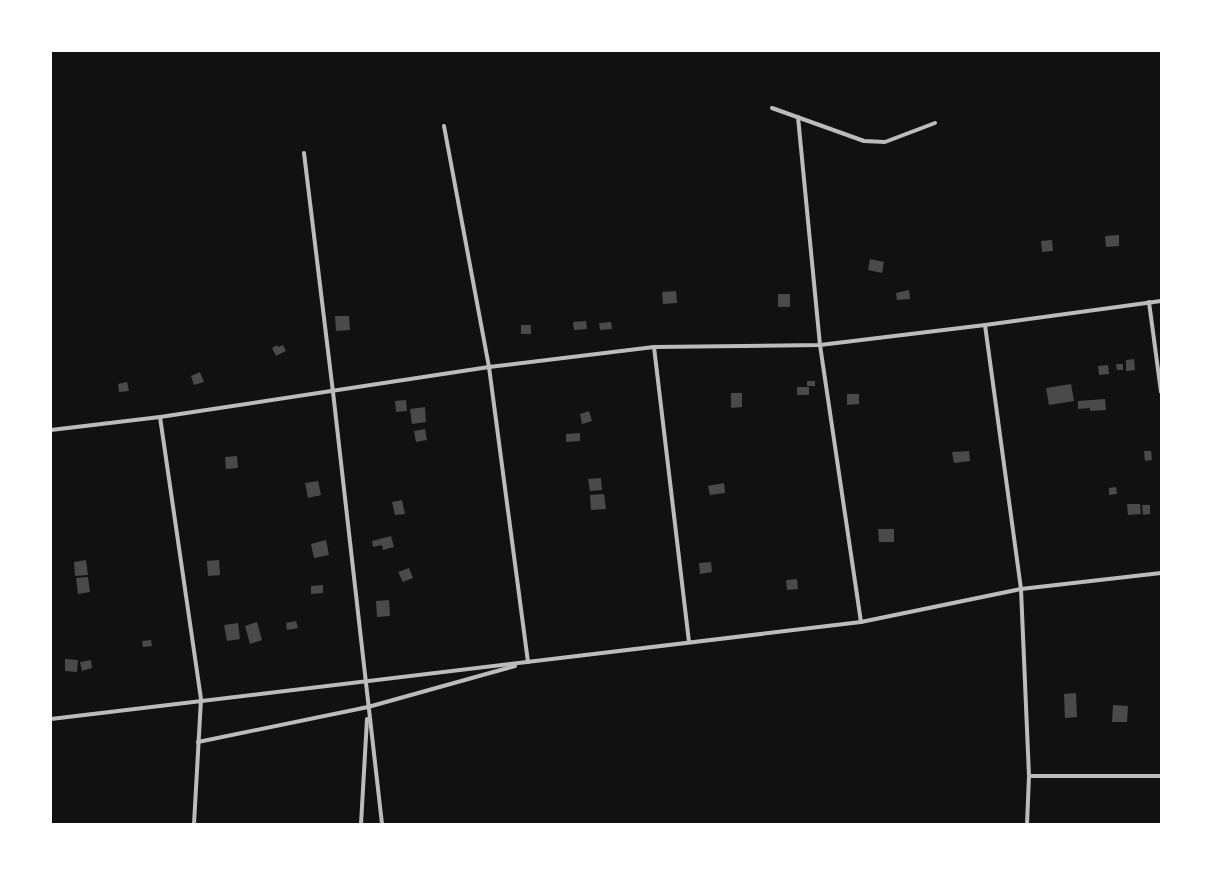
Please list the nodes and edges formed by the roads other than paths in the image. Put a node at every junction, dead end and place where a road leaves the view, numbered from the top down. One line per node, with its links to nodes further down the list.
1 (772, 108): 2 (street)
2 (798, 117): 3 (street); 9 (street)
3 (935, 123)
4 (444, 126): 11 (street)
5 (304, 153): 12 (street)
6 (1161, 301): 7 (street)
7 (1149, 302): 8 (street); 13 (street)
8 (985, 326): 9 (street); 17 (street)
9 (820, 345): 10 (street); 18 (street)
10 (654, 347): 11 (street); 19 (street)
11 (489, 367): 12 (street); 20 (street)
12 (333, 392): 14 (street); 21 (street)
13 (1161, 392)
14 (160, 417): 15 (street); 22 (street)
15 (51, 430)
16 (1161, 573): 17 (street)
17 (1021, 589): 18 (street); 26 (street)
18 (861, 622): 19 (street)
19 (689, 642): 20 (street)
20 (529, 662): 21 (street); 23 (street)
21 (365, 681): 22 (street); 23 (street)
22 (201, 699): 24 (street); 25 (street)
23 (368, 707): 25 (street); 29 (street); 30 (street)
24 (51, 718)
25 (198, 742): 28 (street)
26 (1029, 776): 27 (street); 31 (street)
27 (1161, 776)
28 (194, 824)
29 (361, 824)
30 (382, 824)
31 (1027, 824)

